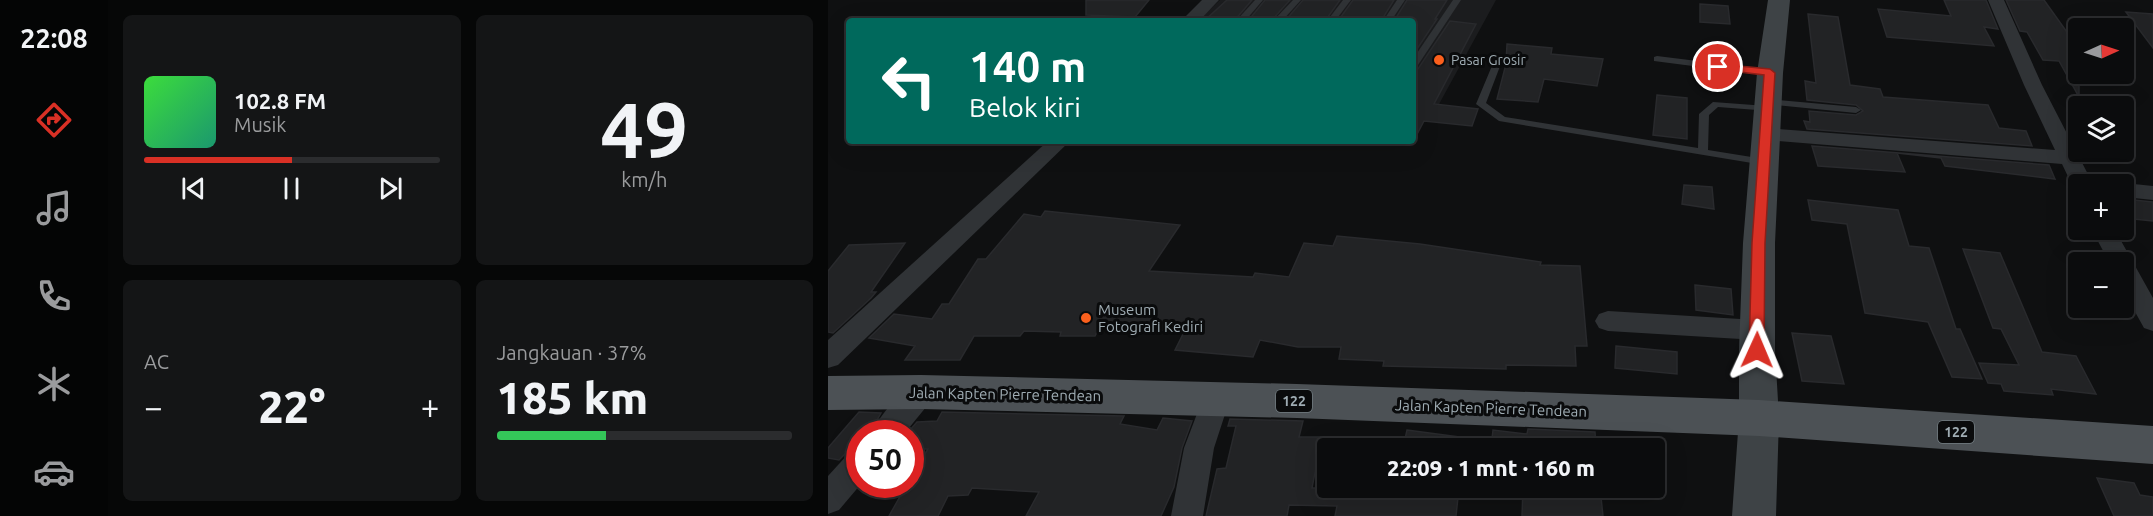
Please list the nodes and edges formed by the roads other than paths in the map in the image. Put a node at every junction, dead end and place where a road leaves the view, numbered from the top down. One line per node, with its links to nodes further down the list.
1 (1211, 0): 9 (street)
2 (1259, 0): 10 (lane)
3 (1297, 0): 11 (lane)
4 (1347, 0): 12 (lane)
5 (1401, 0): 13 (lane)
6 (1457, 0): 16 (lane)
7 (1779, 0): 18 (main road)
8 (1996, 0): 21 (street)
9 (1192, 18)
10 (1243, 18)
11 (1280, 18)
12 (1333, 18)
13 (1389, 18)
14 (1657, 59): 18 (lane)
15 (1498, 61): 20 (lane)
16 (1416, 62)
17 (1856, 110): 18 (lane)
18 (1767, 116): 20 (lane); 20 (lane); 22 (street); 28 (main road)
19 (1057, 144): 29 (street)
20 (1703, 152)
21 (2068, 156)
22 (2068, 158)
23 (2134, 191): 24 (street)
24 (2153, 194)
25 (2134, 287): 27 (street)
26 (1608, 321): 28 (street)
27 (2153, 321)
28 (1757, 330): 33 (main road)
29 (828, 357)
30 (921, 392): 31 (main road, Jalan Kapten Pierre Tendean / 122); 32 (main road, Jalan Kapten Pierre Tendean / 122); 34 (street)
31 (828, 393)
32 (1216, 399): 33 (main road, Jalan Kapten Pierre Tendean / 122); 38 (street)
33 (1759, 418): 35 (main road, Jalan Kapten Pierre Tendean / 122); 39 (main road)
34 (897, 420)
35 (2153, 445)
36 (846, 479): 37 (street)
37 (828, 499)
38 (1187, 516)
39 (1754, 516)

